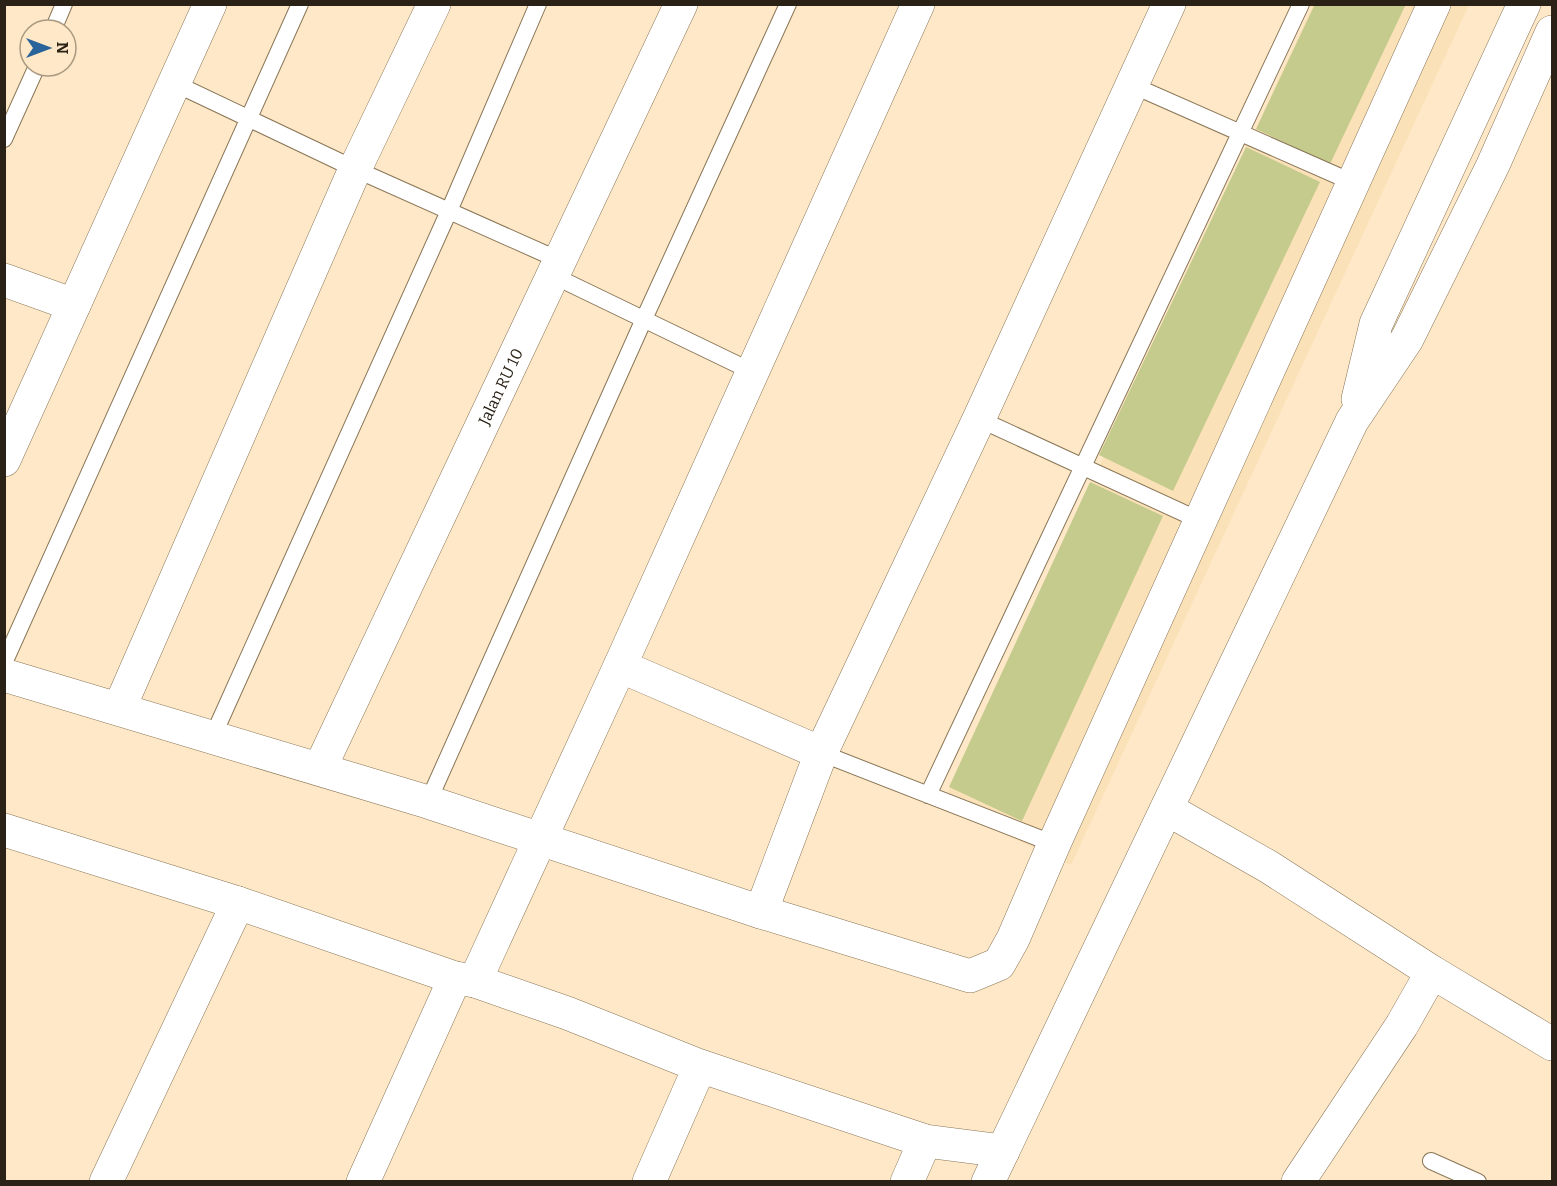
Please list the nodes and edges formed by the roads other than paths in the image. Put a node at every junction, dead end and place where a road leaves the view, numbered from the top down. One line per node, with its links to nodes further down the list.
1 (64, 4): 13 (lane)
2 (210, 4): 16 (street)
3 (300, 4): 18 (lane)
4 (434, 4): 21 (street)
5 (538, 4): 23 (lane)
6 (681, 4): 24 (street, Jalan RU 10)
7 (788, 4): 27 (lane)
8 (918, 4): 28 (street)
9 (1168, 4): 17 (street)
10 (1301, 4): 19 (lane)
11 (1434, 4): 22 (street)
12 (1524, 4): 30 (street)
13 (58, 18)
14 (1552, 32): 30 (street)
15 (32, 78): 20 (lane)
16 (174, 83): 18 (lane); 26 (street)
17 (1132, 85): 19 (lane); 29 (street)
18 (249, 119): 21 (lane); 34 (lane)
19 (1240, 134): 22 (lane); 32 (lane)
20 (4, 139)
21 (355, 169): 23 (lane); 37 (street)
22 (1354, 183): 33 (street)
23 (449, 211): 24 (lane); 38 (lane)
24 (556, 267): 27 (lane); 40 (street, Jalan RU 10)
25 (4, 280): 26 (street)
26 (74, 305): 31 (street)
27 (644, 319): 28 (lane); 42 (lane)
28 (753, 372): 35 (street)
29 (979, 418): 32 (lane); 39 (street)
30 (1352, 421): 43 (street)
31 (4, 460)
32 (1083, 467): 33 (lane); 41 (lane)
33 (1201, 521): 45 (street)
34 (4, 663)
35 (620, 666): 39 (street); 46 (street)
36 (4, 675): 37 (street)
37 (120, 708): 38 (street)
38 (213, 736): 40 (street)
39 (821, 753): 41 (lane); 48 (street)
40 (320, 768): 42 (street)
41 (928, 795): 45 (lane)
42 (428, 802): 46 (street)
43 (1167, 809): 49 (street); 54 (street)
44 (4, 830): 47 (street)
45 (1054, 844): 48 (street)
46 (536, 848): 48 (street); 50 (street)
47 (238, 903): 50 (street); 56 (street)
48 (761, 912)
49 (1432, 972): 51 (street); 61 (street)
50 (465, 980): 52 (street); 57 (street)
51 (1552, 1044)
52 (700, 1066): 53 (street); 58 (street)
53 (925, 1141): 54 (street); 59 (street)
54 (1003, 1151): 60 (street)
55 (1431, 1161): 62 (lane)
56 (106, 1182)
57 (363, 1182)
58 (649, 1182)
59 (908, 1182)
60 (988, 1182)
61 (1298, 1182)
62 (1478, 1182)

